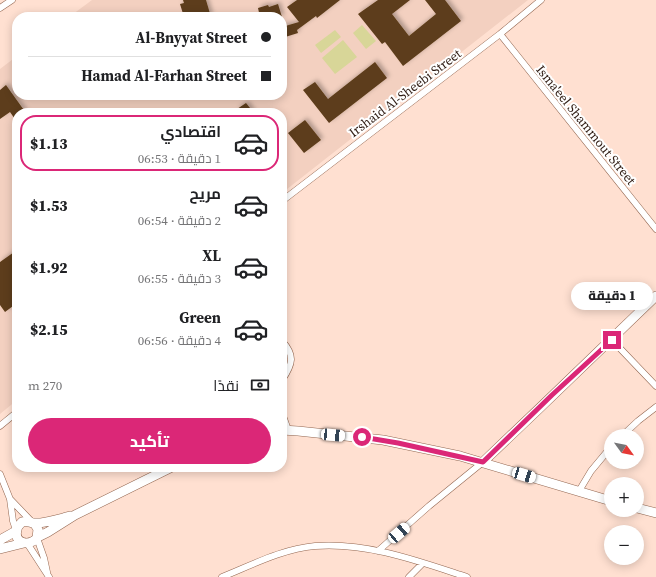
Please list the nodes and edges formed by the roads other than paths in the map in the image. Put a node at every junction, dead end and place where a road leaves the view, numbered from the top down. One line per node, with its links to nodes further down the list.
1 (12, 0): 3 (street)
2 (541, 0): 4 (street, Irshaid Al-Sheebi Street)
3 (0, 8)
4 (500, 34): 5 (street, Irshaid Al-Sheebi Street); 6 (street, Isma'eel Shammout Street)
5 (287, 197)
6 (655, 224)
7 (656, 296): 8 (main road)
8 (612, 340): 11 (street); 18 (main road)
9 (287, 347): 10 (street)
10 (287, 372)
11 (656, 386)
12 (656, 407): 15 (street)
13 (12, 416): 14 (street)
14 (0, 426)
15 (629, 429)
16 (287, 430): 18 (main road)
17 (604, 455): 21 (street)
18 (483, 462): 21 (main road); 33 (street)
19 (162, 472): 26 (main road)
20 (0, 474): 23 (street)
21 (579, 491): 22 (main road)
22 (604, 498)
23 (10, 499): 27 (street); 28 (street)
24 (644, 510): 25 (main road)
25 (656, 513)
26 (75, 515): 27 (main road); 29 (main road)
27 (33, 522): 28 (main road); 29 (main road)
28 (16, 531): 30 (main road); 31 (main road)
29 (37, 538): 31 (main road); 35 (street)
30 (0, 540)
31 (25, 543): 32 (main road); 35 (street)
32 (0, 549)
33 (378, 551): 34 (street); 36 (street)
34 (423, 563): 37 (street); 38 (street)
35 (48, 575)
36 (222, 577)
37 (408, 577)
38 (466, 577)

